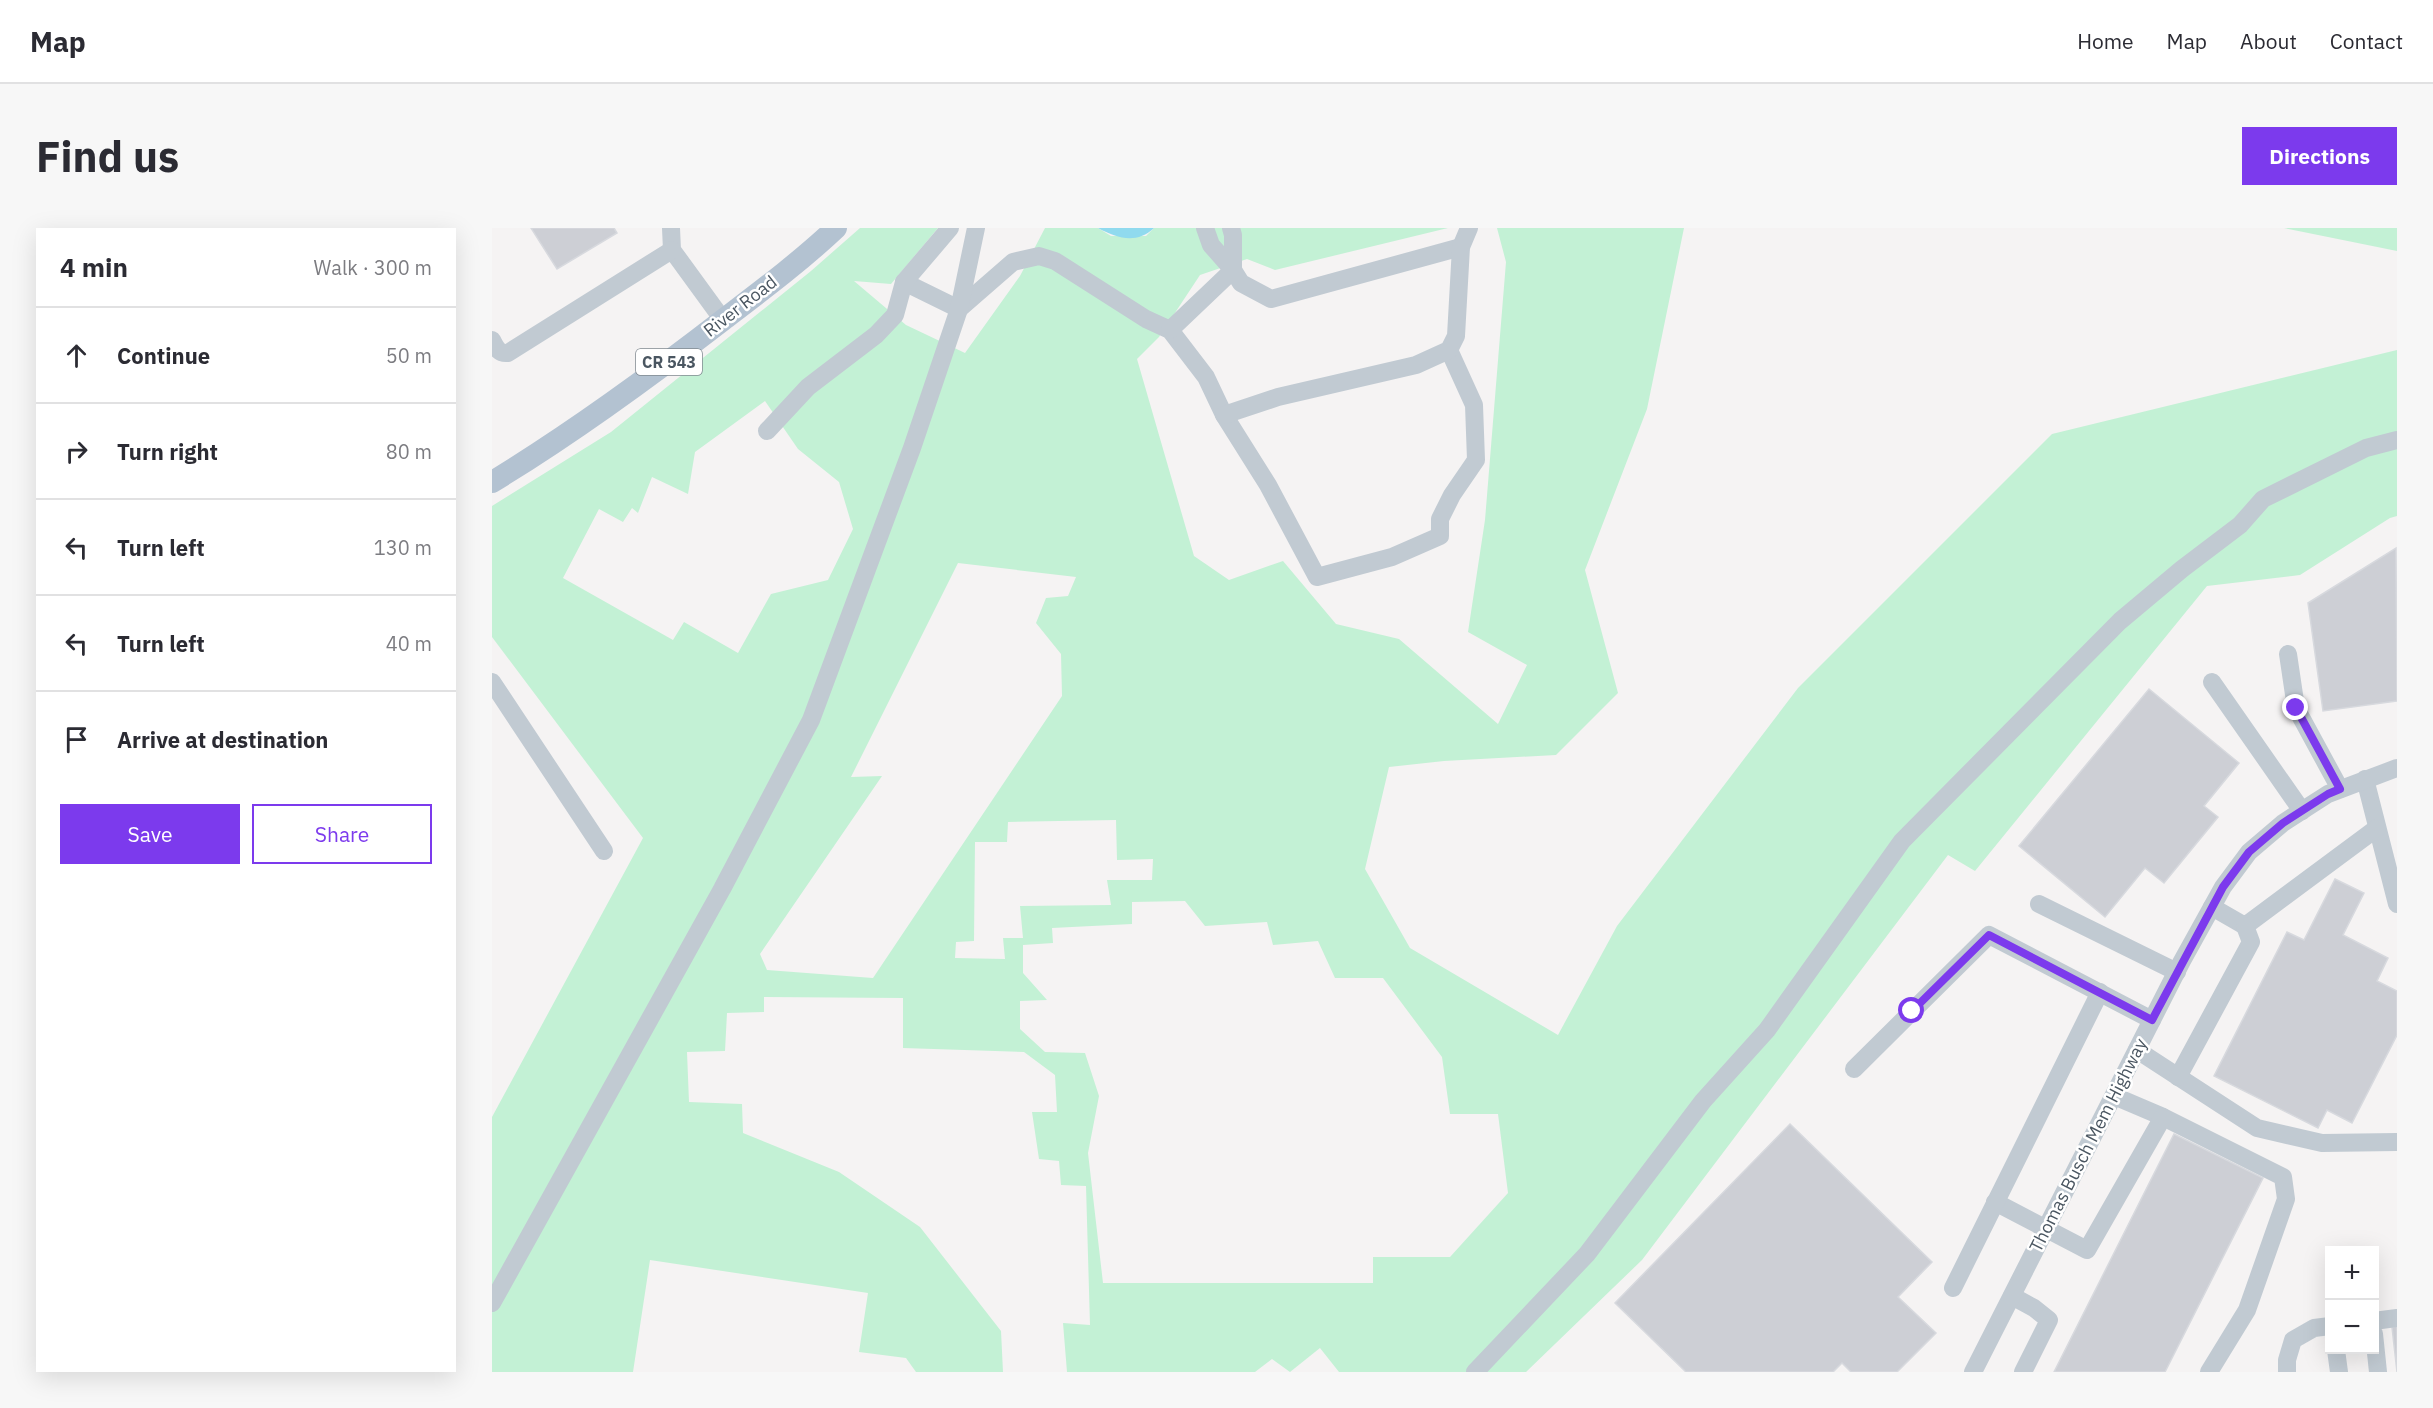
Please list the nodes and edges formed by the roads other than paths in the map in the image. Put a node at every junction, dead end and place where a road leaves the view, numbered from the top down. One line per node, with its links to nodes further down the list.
1 (671, 228): 9 (street)
2 (836, 228): 13 (main road, River Road / CR 543)
3 (950, 228): 11 (street)
4 (976, 228): 12 (street)
5 (1205, 228): 10 (street)
6 (1231, 228): 10 (street)
7 (1469, 228): 8 (street)
8 (1461, 247): 10 (street); 16 (street)
9 (672, 250): 13 (street); 15 (street)
10 (1233, 270): 14 (street)
11 (904, 282): 12 (street); 18 (street)
12 (959, 309): 14 (street); 47 (street)
13 (723, 320): 20 (main road, River Road / CR 543)
14 (1170, 330): 17 (street)
15 (492, 340)
16 (1449, 350): 17 (street); 17 (street)
17 (1224, 415)
18 (767, 431)
19 (2397, 440): 53 (street)
20 (492, 482)
21 (2288, 654): 26 (street)
22 (492, 682): 29 (street)
23 (2212, 682): 27 (street)
24 (2396, 771): 25 (street, Thomas Busch Mem Highway)
25 (2365, 779): 26 (street, Thomas Busch Mem Highway); 28 (street)
26 (2340, 789): 27 (street, Thomas Busch Mem Highway)
27 (2302, 811): 32 (street, Thomas Busch Mem Highway)
28 (2377, 828): 31 (street); 33 (street)
29 (604, 851)
30 (2039, 904): 34 (street)
31 (2397, 904)
32 (2212, 908): 33 (street); 34 (street, Thomas Busch Mem Highway)
33 (2245, 926): 39 (street)
34 (2176, 972): 36 (street, Thomas Busch Mem Highway)
35 (2100, 992): 36 (street); 38 (street); 43 (street)
36 (2152, 1020): 37 (street, Thomas Busch Mem Highway)
37 (2137, 1050): 39 (street); 40 (street, Thomas Busch Mem Highway)
38 (1854, 1069)
39 (2178, 1077): 42 (street)
40 (2114, 1096): 41 (street); 44 (street, Thomas Busch Mem Highway)
41 (2163, 1117): 44 (street); 56 (street)
42 (2397, 1142)
43 (1995, 1202): 44 (street); 45 (street)
44 (2046, 1228): 46 (street, Thomas Busch Mem Highway)
45 (1953, 1288)
46 (2012, 1296): 54 (street, Thomas Busch Mem Highway); 55 (street)
47 (492, 1303)
48 (2397, 1318): 49 (street)
49 (2379, 1320)
50 (2325, 1327): 57 (street)
51 (2336, 1354): 58 (street)
52 (2376, 1354): 59 (street)
53 (1475, 1372)
54 (1973, 1372)
55 (2023, 1372)
56 (2209, 1372)
57 (2287, 1372)
58 (2338, 1372)
59 (2378, 1372)

